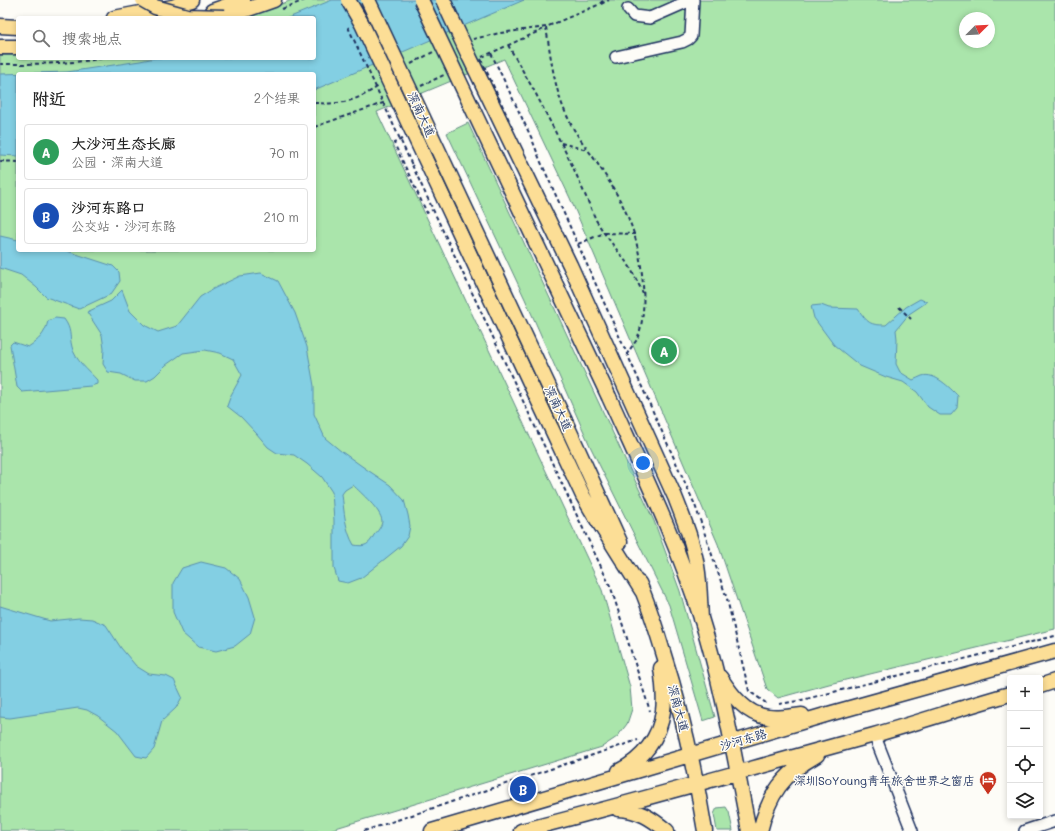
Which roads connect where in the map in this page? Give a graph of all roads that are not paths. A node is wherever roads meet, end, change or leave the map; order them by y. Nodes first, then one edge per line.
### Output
1 (144, 0) edge
2 (192, 0) edge
3 (243, 0) edge
4 (274, 0) edge
5 (348, 0) edge
6 (368, 0) edge
7 (421, 0) edge
8 (443, 0) edge
9 (692, 0) edge
10 (628, 9) dead end
11 (125, 16) edge
12 (187, 16) edge
13 (198, 16) edge
14 (225, 16) edge
15 (0, 26) edge
16 (16, 27) edge
17 (0, 47) edge
18 (16, 47) edge
19 (616, 57) dead end
20 (642, 591) junction
21 (701, 619) junction
22 (657, 632) junction
23 (1055, 652) edge
24 (715, 669) junction
25 (1055, 681) edge
26 (1043, 685) edge
27 (1007, 695) edge
28 (832, 713) junction
29 (874, 734) junction
30 (732, 742) junction
31 (835, 745) junction
32 (691, 754) junction
33 (738, 773) junction
34 (595, 783) junction
35 (697, 784) junction
36 (610, 808) junction
37 (1055, 821) edge
38 (432, 831) edge
39 (520, 831) edge
40 (667, 831) edge
41 (705, 831) edge
42 (749, 831) edge
43 (760, 831) edge
44 (912, 831) edge
45 (1025, 831) edge

1 - 12 main road, bridge
2 - 11 main road
3 - 13 main road
4 - 14 main road
5 - 20 main road, bridge
6 - 20 main road, 深南大道, bridge
7 - 21 main road, bridge
8 - 21 main road, bridge
9 - 10 street
9 - 19 street
15 - 16 main road
17 - 18 main road
20 - 22 main road, 深南大道
21 - 24 main road
22 - 32 main road, 深南大道
22 - 34 main road
23 - 28 main road, 沙河东路
24 - 28 main road
24 - 30 main road
25 - 26 main road
27 - 29 main road
28 - 30 main road, 沙河东路
29 - 31 main road
29 - 44 street
30 - 32 main road, 沙河东路
30 - 33 main road
31 - 33 main road
31 - 43 main road
32 - 34 main road, 沙河东路
32 - 35 main road, 深南大道
33 - 35 main road
33 - 42 main road
34 - 38 main road, 沙河东路
35 - 36 main road
35 - 41 main road, 深南大道
36 - 39 main road
36 - 40 main road
37 - 45 street

